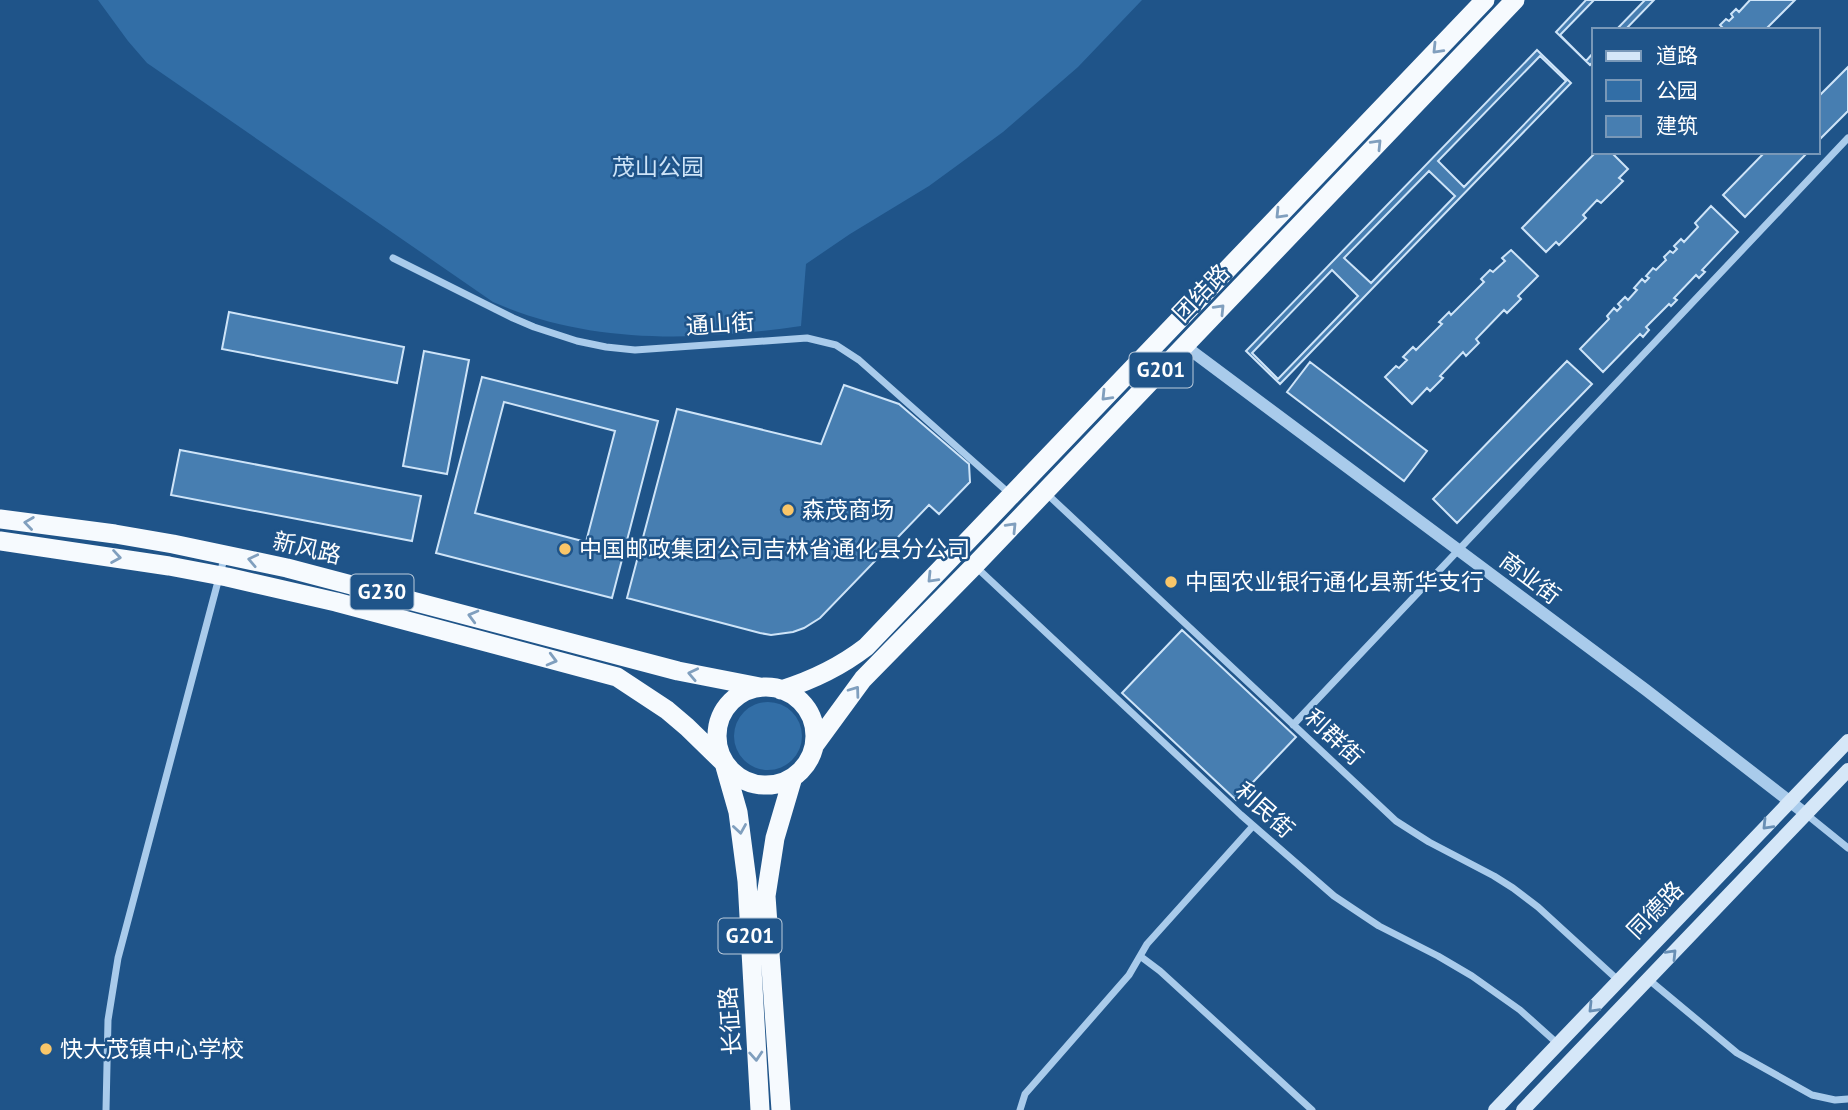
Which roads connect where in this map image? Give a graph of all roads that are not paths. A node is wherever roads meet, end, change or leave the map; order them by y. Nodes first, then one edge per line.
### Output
1 (1485, 0) edge
2 (1515, 0) edge
3 (1848, 138) edge
4 (393, 258) dead end
5 (1185, 346) junction
6 (1045, 492) junction
7 (1012, 495) junction
8 (0, 519) edge
9 (0, 541) edge
10 (1459, 550) junction
11 (225, 555) junction
12 (974, 566) junction
13 (219, 576) junction
14 (760, 687) junction
15 (782, 690) junction
16 (1293, 725) junction
17 (1848, 741) edge
18 (814, 746) junction
19 (724, 763) junction
20 (1848, 770) edge
21 (793, 777) junction
22 (1790, 801) junction
23 (1806, 814) junction
24 (1253, 826) junction
25 (1848, 848) edge
26 (1140, 956) junction
27 (1648, 979) junction
28 (1619, 981) junction
29 (1558, 1044) junction
30 (1848, 1099) edge
31 (106, 1110) edge
32 (760, 1110) edge
33 (780, 1110) edge
34 (1020, 1110) edge
35 (1312, 1110) edge
36 (1495, 1110) edge
37 (1523, 1110) edge

1 -> 7 highway, 团结路 / G201
5 -> 2 highway, 团结路 / G201
3 - 10 street
4 - 7 street, 通山街
5 - 6 highway, 团结路 / G201
5 - 10 street, 商业街
12 -> 6 highway, 团结路 / G201
6 - 16 street, 利群街
7 -> 15 highway, 团结路 / G201
11 -> 8 highway, 新风路 / G230
9 -> 13 highway, 新风路 / G230
10 - 16 street
10 - 22 street, 商业街
11 - 13 street
14 -> 11 highway, 新风路 / G230
18 -> 12 highway, 团结路 / G201
12 - 24 street, 利民街
13 -> 19 highway, 新风路 / G230
13 - 31 street
14 - 15 highway
14 - 19 highway
15 - 18 highway
16 - 28 street, 利群街
17 - 22 main road, 同德路
18 - 21 highway
19 - 21 highway
19 -> 32 highway, 长征路 / G201
20 - 23 main road, 同德路
21 - 33 highway, 长征路 / G201
22 - 23 street, 商业街
22 -> 28 main road, 同德路
23 - 25 street, 商业街
27 -> 23 main road, 同德路
24 - 26 street
24 - 29 street, 利民街
26 - 34 street
26 - 35 street
27 - 30 street
27 - 37 main road, 同德路
28 -> 29 main road, 同德路
29 - 36 main road, 同德路

